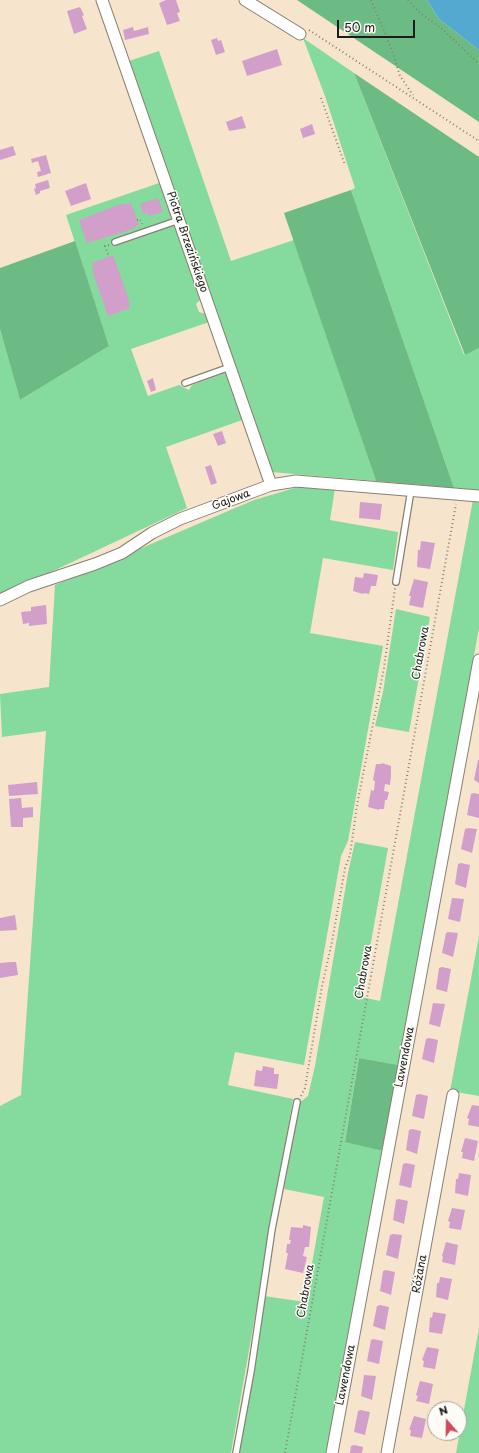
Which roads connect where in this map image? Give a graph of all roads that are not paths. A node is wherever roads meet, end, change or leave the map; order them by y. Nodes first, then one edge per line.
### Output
1 (102, 0) edge
2 (245, 0) edge
3 (303, 31) road end
4 (179, 220) junction
5 (115, 242) road end
6 (230, 367) junction
7 (185, 383) dead end
8 (271, 485) junction
9 (411, 490) junction
10 (479, 496) edge
11 (396, 582) road end
12 (0, 600) edge
13 (479, 660) edge
14 (453, 1095) dead end
15 (297, 1102) road end
16 (236, 1453) edge
17 (332, 1453) edge
18 (387, 1453) edge

1 - 4 street, Piotra Brzezińskiego
2 - 3 street
4 - 5 lane
4 - 6 street, Piotra Brzezińskiego
6 - 7 lane
6 - 8 street, Piotra Brzezińskiego
8 - 9 street, Gajowa
8 - 12 street, Gajowa
9 - 10 street, Gajowa
9 - 11 lane
13 - 17 street, Lawendowa
14 - 18 street, Różana
15 - 16 lane

